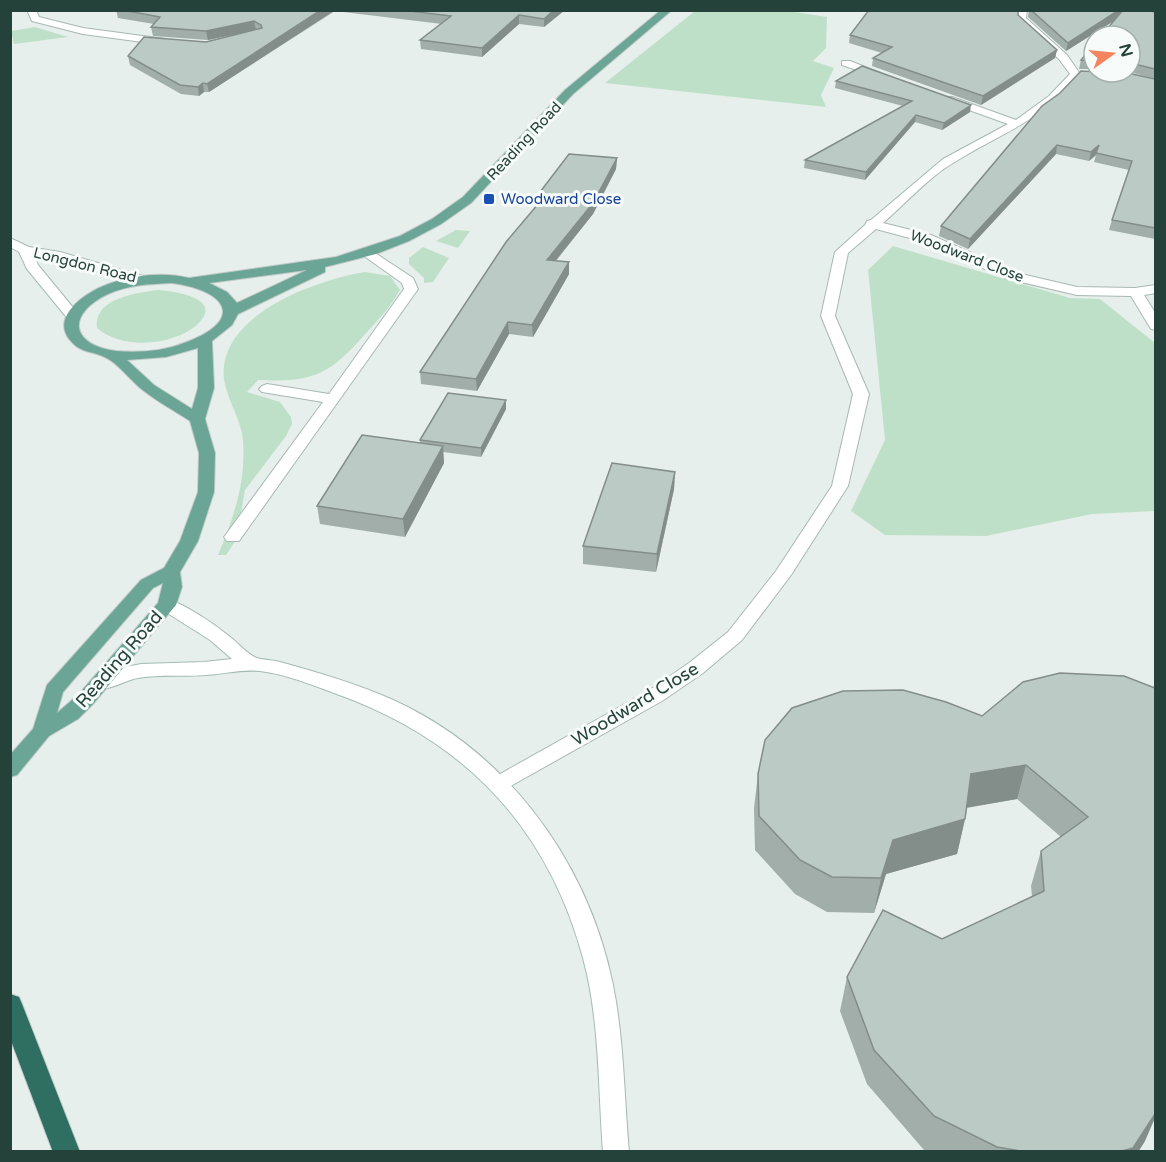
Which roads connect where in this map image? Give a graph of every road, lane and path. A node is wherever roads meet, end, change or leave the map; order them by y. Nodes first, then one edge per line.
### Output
1 (32, 10) edge
2 (668, 10) edge
3 (1022, 10) edge
4 (178, 43) edge
5 (846, 63) dead end
6 (889, 78) edge
7 (932, 93) edge
8 (1017, 124) junction
9 (871, 224) junction
10 (10, 242) edge
11 (25, 250) junction
12 (369, 253) junction
13 (332, 263) junction
14 (145, 281) junction
15 (193, 281) junction
16 (1155, 289) edge
17 (1135, 292) junction
18 (230, 312) junction
19 (73, 316) junction
20 (1155, 326) edge
21 (205, 339) junction
22 (112, 354) junction
23 (267, 389) dead end
24 (332, 399) junction
25 (197, 419) junction
26 (233, 537) dead end
27 (171, 572) junction
28 (167, 604) junction
29 (251, 664) junction
30 (102, 683) junction
31 (42, 731) junction
32 (10, 770) edge
33 (500, 783) junction
34 (10, 1004) edge
35 (68, 1152) edge
36 (616, 1152) edge

1 - 4 street
2 - 12 main road, Reading Road
3 - 8 street, Woodward Close
5 - 6 street
7 - 8 street
8 - 9 street, Woodward Close
9 - 17 street, Woodward Close
9 - 33 street, Woodward Close
10 - 11 street, Longdon Road
11 - 14 street, Longdon Road
11 - 19 street, Longdon Road
12 - 13 main road, Reading Road
12 - 24 street
13 - 15 main road, Reading Road
13 - 18 main road, Reading Road
14 - 15 main road
14 - 19 main road
15 - 18 main road
16 - 17 street, Woodward Close
17 - 20 street
18 - 21 main road
19 - 22 main road
21 - 22 main road
21 - 25 main road
22 - 25 main road
23 - 24 street
24 - 26 street
25 - 27 main road, Reading Road
27 - 28 main road, Reading Road
27 - 31 main road, Reading Road
28 - 29 street
28 - 30 main road, Reading Road
29 - 30 street
29 - 33 street
30 - 31 main road, Reading Road
31 - 32 main road, Reading Road
33 - 36 street
34 - 35 highway

